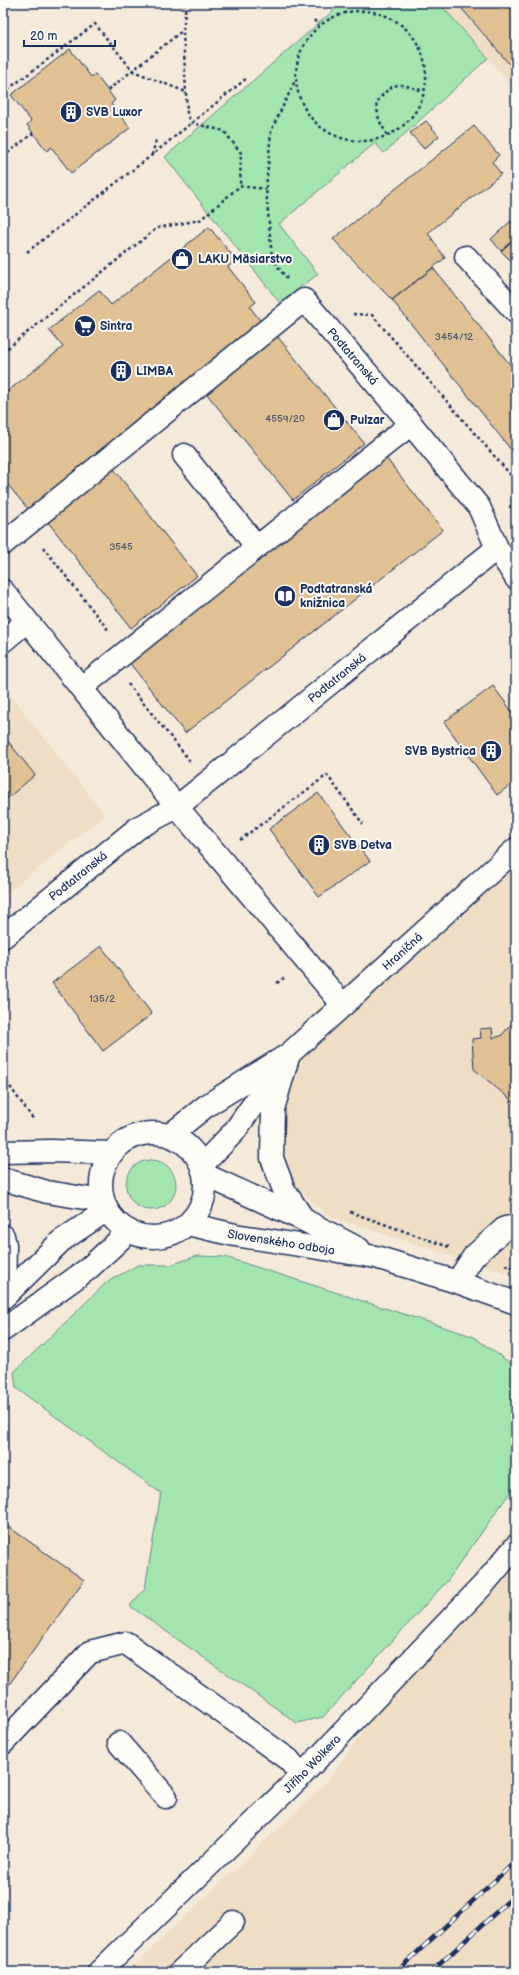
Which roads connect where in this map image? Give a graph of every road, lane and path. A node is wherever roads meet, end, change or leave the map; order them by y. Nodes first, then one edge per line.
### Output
1 (186, 3) edge
2 (314, 20) dead end
3 (319, 26) junction
4 (183, 31) junction
5 (133, 71) junction
6 (247, 78) dead end
7 (296, 81) junction
8 (108, 90) dead end
9 (423, 91) junction
10 (186, 92) junction
11 (3, 93) edge
12 (192, 123) junction
13 (33, 133) dead end
14 (387, 135) junction
15 (156, 140) dead end
16 (152, 155) junction
17 (3, 157) edge
18 (240, 186) junction
19 (266, 188) junction
20 (27, 252) dead end
21 (466, 258) dead end
22 (304, 300) junction
23 (516, 312) edge
24 (351, 314) dead end
25 (3, 352) edge
26 (411, 424) junction
27 (184, 455) dead end
28 (516, 481) edge
29 (3, 544) edge
30 (257, 547) junction
31 (497, 548) junction
32 (516, 578) edge
33 (3, 592) edge
34 (27, 621) junction
35 (3, 641) edge
36 (81, 688) junction
37 (177, 807) junction
38 (363, 824) dead end
39 (234, 844) dead end
40 (516, 849) edge
41 (3, 937) edge
42 (343, 1005) junction
43 (289, 1054) junction
44 (3, 1077) edge
45 (34, 1120) dead end
46 (170, 1135) junction
47 (3, 1152) edge
48 (111, 1154) junction
49 (203, 1170) junction
50 (3, 1179) edge
51 (105, 1205) junction
52 (346, 1210) dead end
53 (304, 1220) junction
54 (188, 1224) junction
55 (516, 1226) edge
56 (128, 1232) junction
57 (3, 1236) edge
58 (474, 1256) junction
59 (376, 1257) junction
60 (516, 1269) edge
61 (457, 1282) junction
62 (4, 1297) edge
63 (516, 1303) edge
64 (3, 1330) edge
65 (516, 1546) edge
66 (3, 1743) edge
67 (119, 1743) dead end
68 (301, 1776) junction
69 (166, 1797) dead end
70 (233, 1922) dead end
71 (99, 1972) edge
72 (180, 1972) edge

1 - 4 path
2 - 3 path
3 - 7 path
3 - 9 path
4 - 5 path
4 - 10 path
5 - 8 path
5 - 10 path
5 - 11 path
6 - 12 path
7 - 14 path
7 - 19 path
9 - 14 path
9 - 14 path
10 - 12 path
12 - 16 path
12 - 18 path
13 - 17 path
15 - 16 path
16 - 20 path
18 - 19 path
18 - 25 path
19 - 22 path
21 - 23 street
22 - 26 street, Podtatranská
22 - 29 street
24 - 28 path
26 - 30 street
26 - 31 street, Podtatranská
27 - 30 street
30 - 36 street
31 - 32 street, Podtatranská
31 - 37 street, Podtatranská
33 - 34 street
34 - 35 street
34 - 36 street
36 - 37 street
37 - 41 street, Podtatranská
37 - 42 street
38 - 39 path
40 - 42 street, Hraničná
42 - 43 street, Hraničná
43 - 46 street, Hraničná
43 - 49 street, Hraničná
43 - 53 street
44 - 45 path
46 - 48 street
46 - 49 street
47 - 48 street
48 - 51 street
49 - 53 street, Slovenského odboja
49 - 54 street
50 - 51 street
51 - 56 street
51 - 62 street
52 - 58 path
53 - 59 street, Slovenského odboja
54 - 56 street
54 - 59 street, Slovenského odboja
55 - 58 street
56 - 64 street
57 - 62 street
58 - 60 path
58 - 61 street
59 - 61 street, Slovenského odboja
61 - 63 street, Slovenského odboja
65 - 68 street, Jiřího Wolkera
66 - 68 street
67 - 69 street
68 - 71 street, Jiřího Wolkera
70 - 72 street

